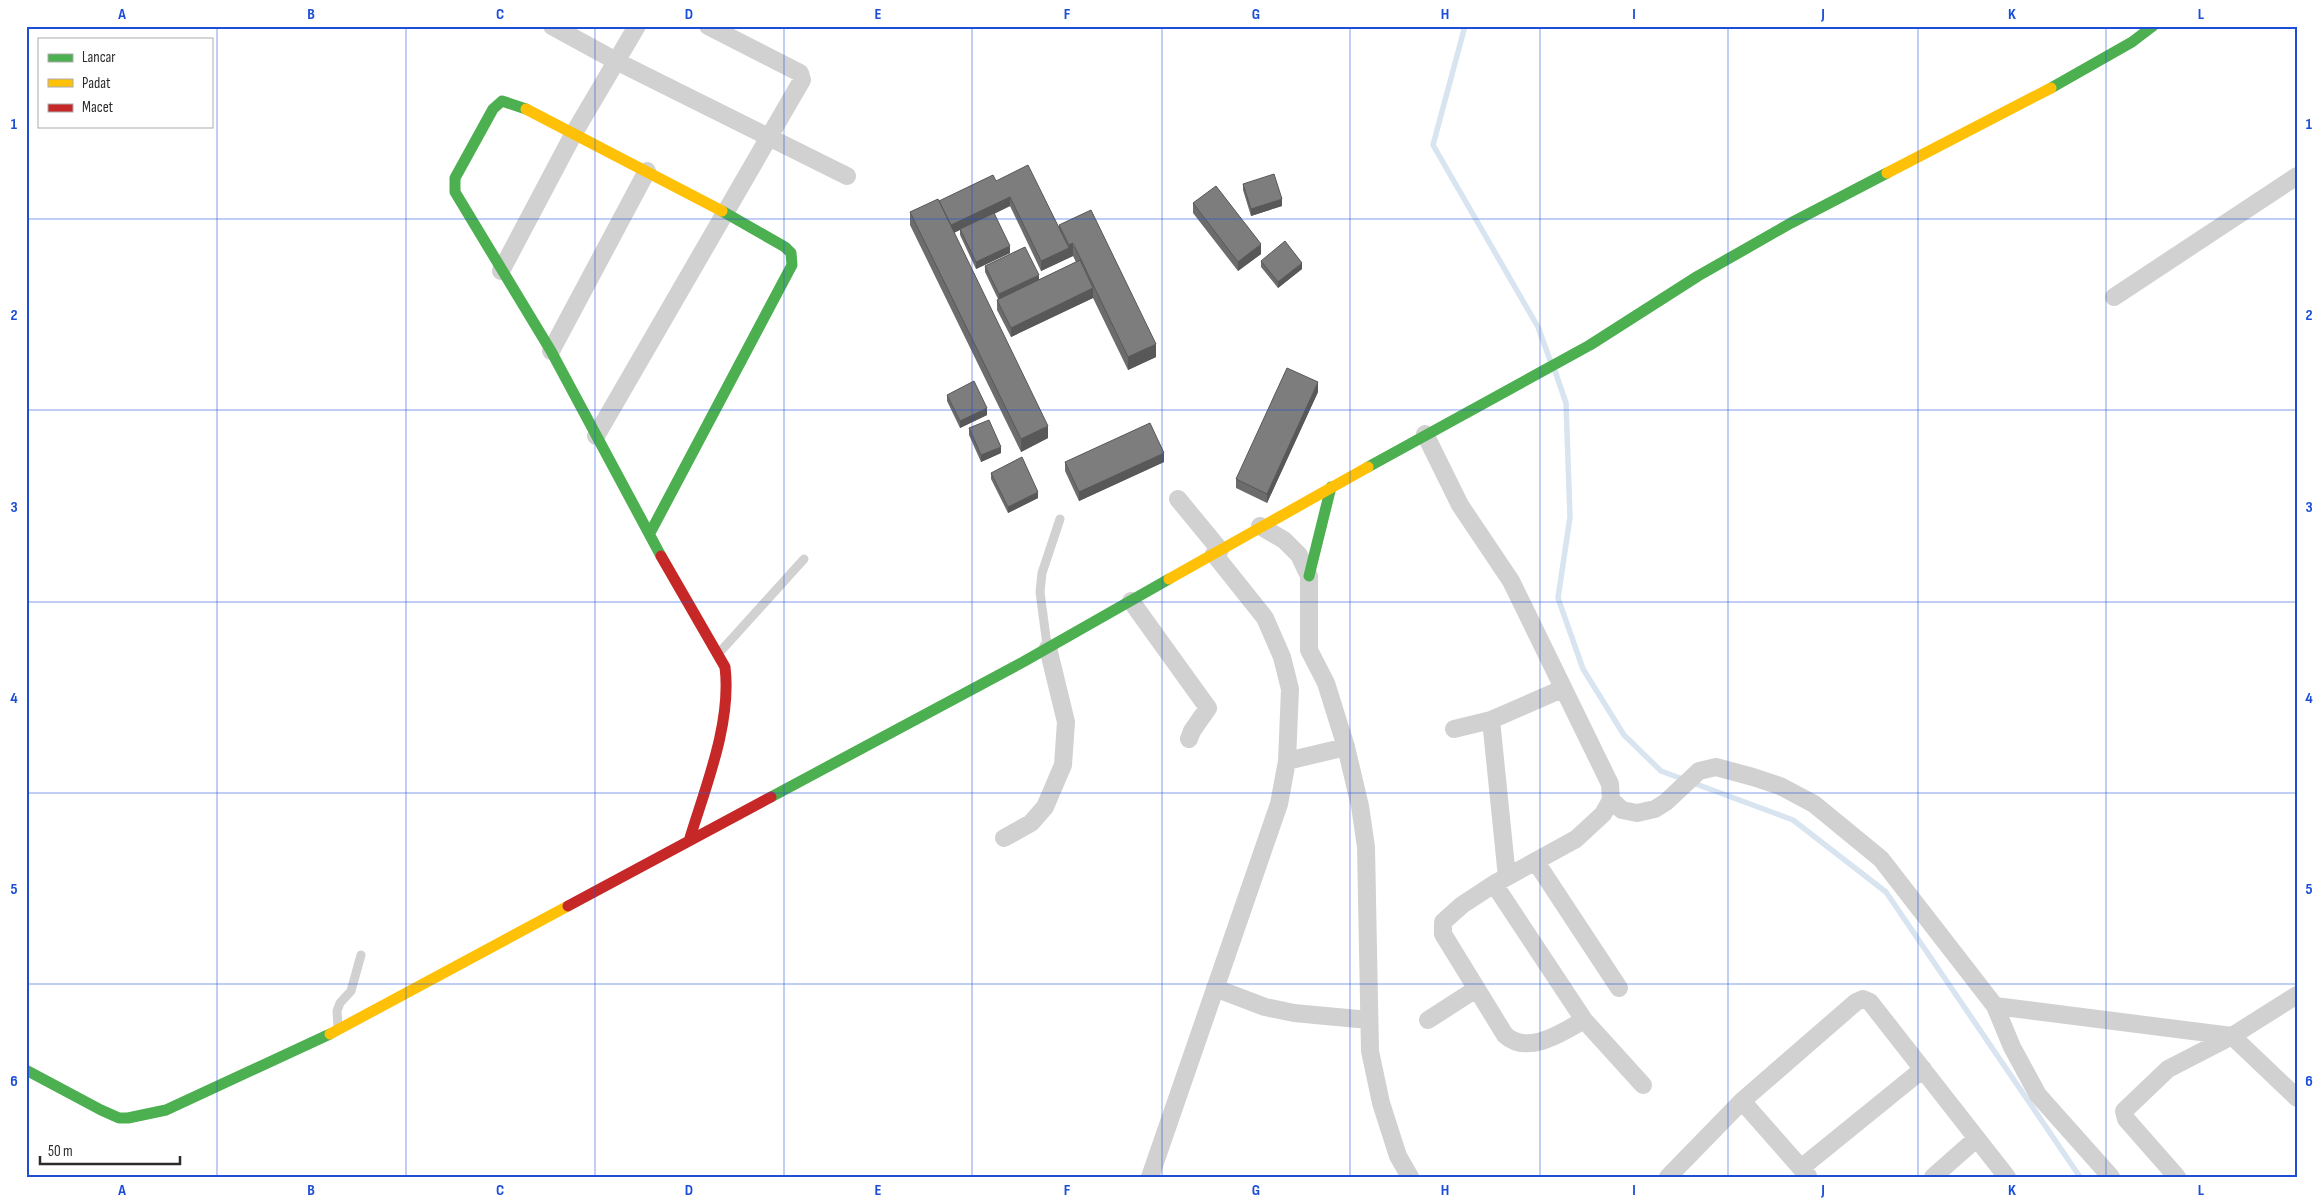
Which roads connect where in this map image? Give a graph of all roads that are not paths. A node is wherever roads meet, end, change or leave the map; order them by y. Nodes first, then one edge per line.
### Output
1 (552, 26) edge
2 (637, 26) edge
3 (708, 26) edge
4 (2153, 26) edge
5 (616, 61) junction
6 (574, 133) junction
7 (768, 138) junction
8 (647, 171) junction
9 (848, 176) dead end
10 (2296, 178) edge
11 (725, 212) junction
12 (501, 271) junction
13 (2114, 297) dead end
14 (550, 351) junction
15 (1425, 434) junction
16 (596, 436) junction
17 (1331, 487) junction
18 (1178, 499) dead end
19 (1060, 519) dead end
20 (1260, 526) junction
21 (650, 533) junction
22 (1217, 552) junction
23 (804, 559) dead end
24 (1309, 576) junction
25 (1131, 601) junction
26 (1048, 648) junction
27 (1309, 650) junction
28 (719, 653) junction
29 (1282, 657) junction
30 (1562, 689) junction
31 (1491, 720) junction
32 (1454, 729) dead end
33 (1189, 738) dead end
34 (1346, 747) junction
35 (1287, 761) junction
36 (1611, 800) junction
37 (1004, 838) dead end
38 (689, 841) junction
39 (1536, 862) junction
40 (1500, 881) junction
41 (361, 955) dead end
42 (1215, 988) junction
43 (1619, 988) dead end
44 (1476, 989) junction
45 (2297, 995) edge
46 (1995, 1006) junction
47 (1369, 1020) junction
48 (1428, 1020) dead end
49 (1584, 1020) junction
50 (338, 1030) junction
51 (2232, 1036) junction
52 (1923, 1069) junction
53 (26, 1070) edge
54 (1643, 1086) dead end
55 (2297, 1098) edge
56 (1742, 1101) junction
57 (1976, 1139) junction
58 (1805, 1172) edge
59 (1150, 1177) edge
60 (1410, 1177) edge
61 (1668, 1177) edge
62 (1933, 1177) edge
63 (2007, 1177) edge
64 (2111, 1177) edge
65 (2177, 1177) edge

1 - 5 street
2 - 5 street
3 - 7 street
4 - 15 street
5 - 6 street
5 - 7 street
6 - 8 street
6 - 12 street
6 - 12 street
7 - 9 street
7 - 11 street
8 - 11 street
8 - 14 street
10 - 13 street
11 - 16 street
11 - 21 street
12 - 14 street
14 - 16 street
15 - 17 street
15 - 30 street
16 - 21 street
17 - 20 street
17 - 24 street
18 - 22 street
19 - 26 lane
20 - 22 street
20 - 24 street
21 - 28 street
22 - 25 street
22 - 29 street
23 - 28 lane
24 - 27 street
25 - 26 street
25 - 33 street
26 - 37 street
26 - 38 street
27 - 29 street
27 - 34 street
28 - 38 street
29 - 35 street
30 - 31 street
30 - 36 street
31 - 32 street
31 - 40 street
34 - 35 street
34 - 47 street
35 - 42 street
36 - 39 street
36 - 46 street
38 - 50 street
39 - 40 street
39 - 43 street
40 - 44 street
40 - 49 street
41 - 50 lane
42 - 47 street
42 - 59 street
44 - 48 street
44 - 49 street
45 - 51 street
46 - 51 street
46 - 64 street
47 - 60 street
49 - 54 street
50 - 53 street
51 - 55 street
51 - 65 street
52 - 56 street
52 - 57 street
52 - 58 street
56 - 58 street
56 - 61 street
57 - 62 street
57 - 63 street

